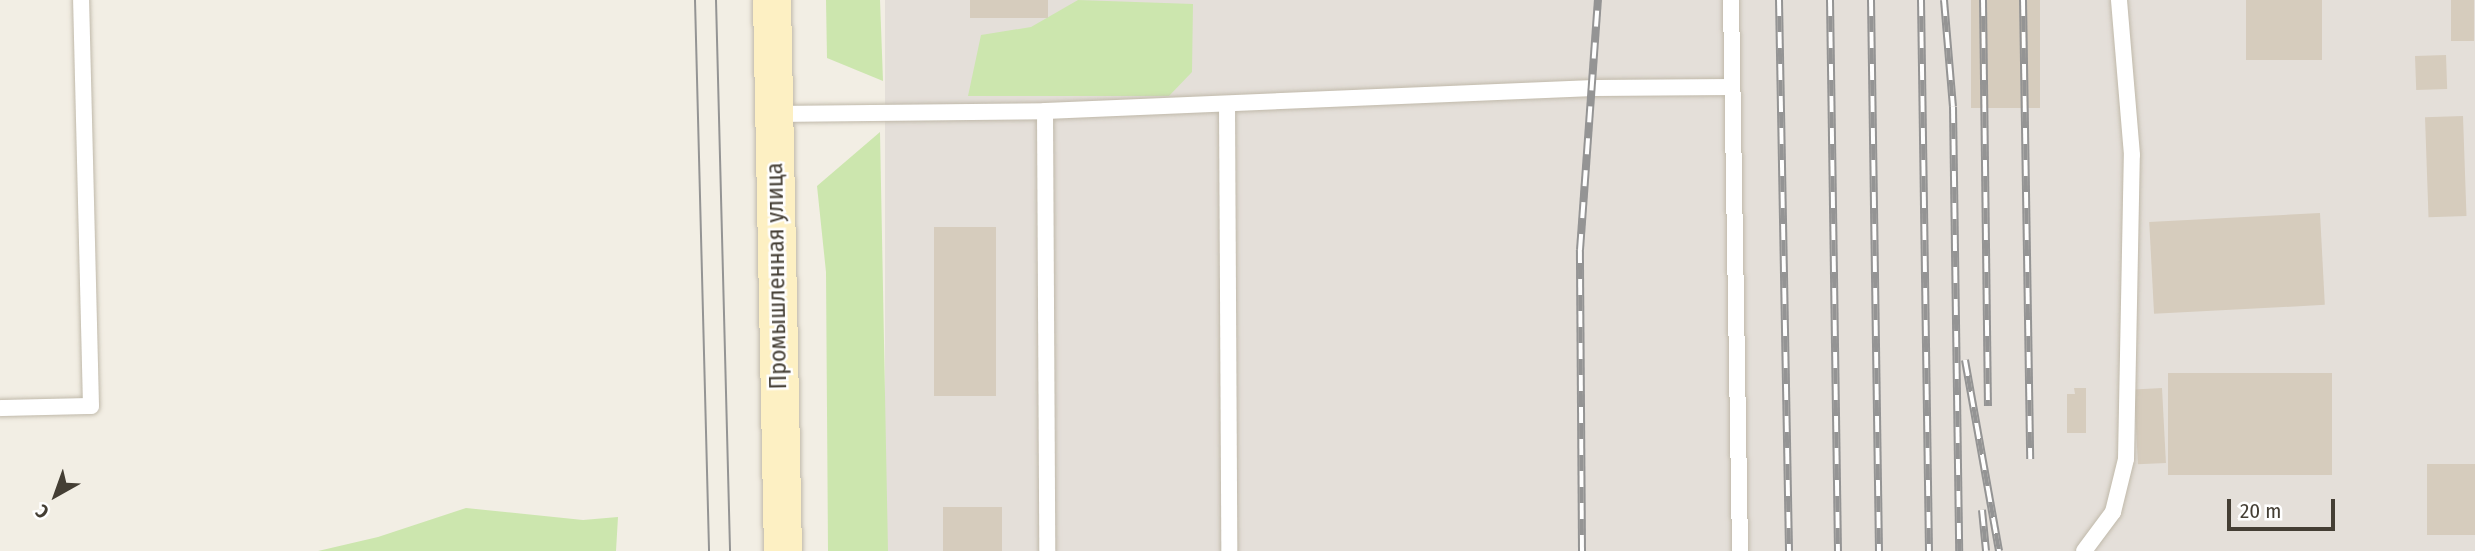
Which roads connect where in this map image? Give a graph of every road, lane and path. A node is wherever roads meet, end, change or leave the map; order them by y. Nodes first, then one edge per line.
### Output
1 (81, 0) edge
2 (772, 0) edge
3 (1731, 0) edge
4 (2119, 0) edge
5 (1732, 87) junction
6 (1227, 104) junction
7 (1045, 111) junction
8 (774, 114) junction
9 (0, 408) edge
10 (783, 551) edge
11 (1047, 551) edge
12 (1229, 551) edge
13 (1740, 551) edge
14 (2084, 551) edge

1 - 9 lane
2 - 8 street, Промышленная улица
3 - 5 lane
4 - 14 lane
5 - 6 lane
5 - 13 lane
6 - 7 lane
6 - 12 lane
7 - 8 lane
7 - 11 lane
8 - 10 street, Промышленная улица

